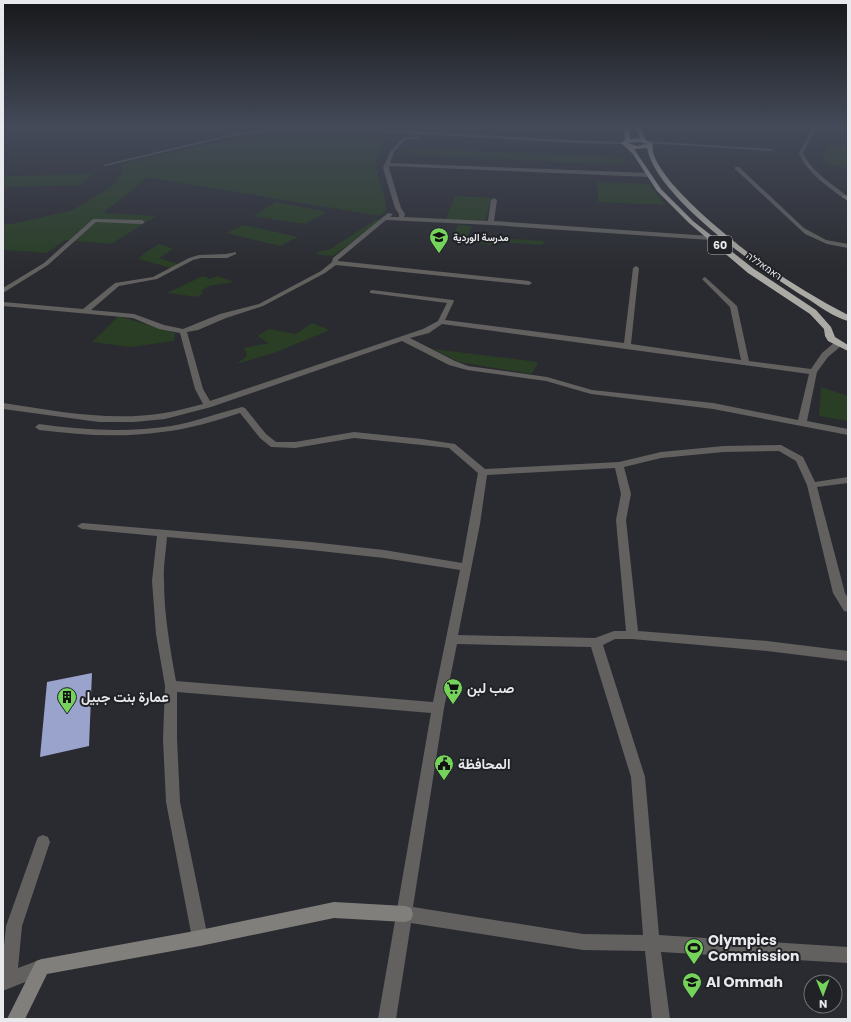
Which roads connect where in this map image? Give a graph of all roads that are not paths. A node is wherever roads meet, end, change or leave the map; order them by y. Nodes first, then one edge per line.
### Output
1 (388, 175) edge
2 (642, 175) edge
3 (649, 175) joint
4 (661, 175) edge
5 (744, 175) edge
6 (818, 175) edge
7 (847, 197) edge
8 (494, 200) dead end
9 (398, 208) junction
10 (385, 218) junction
11 (401, 219) junction
12 (142, 222) dead end
13 (491, 223) junction
14 (710, 238) junction
15 (848, 246) edge
16 (234, 253) dead end
17 (335, 263) junction
18 (636, 268) dead end
19 (705, 279) dead end
20 (529, 283) dead end
21 (3, 291) edge
22 (372, 292) dead end
23 (3, 304) edge
24 (85, 310) junction
25 (848, 318) edge
26 (441, 322) junction
27 (837, 325) edge
28 (183, 331) junction
29 (403, 338) junction
30 (838, 344) junction
31 (627, 346) junction
32 (848, 348) edge
33 (746, 363) junction
34 (813, 372) junction
35 (208, 405) junction
36 (3, 406) edge
37 (802, 423) junction
38 (848, 426) edge
39 (39, 427) dead end
40 (848, 432) edge
41 (619, 465) junction
42 (483, 472) junction
43 (848, 480) edge
44 (812, 484) junction
45 (82, 526) dead end
46 (162, 534) junction
47 (466, 567) junction
48 (848, 608) edge
49 (632, 635) junction
50 (452, 639) junction
51 (596, 644) junction
52 (848, 656) edge
53 (171, 686) junction
54 (438, 708) junction
55 (43, 842) dead end
56 (405, 914) junction
57 (200, 938) junction
58 (652, 943) junction
59 (848, 955) edge
60 (42, 967) junction
61 (6, 982) edge
62 (16, 1019) edge
63 (387, 1019) edge
64 (661, 1019) edge

1 - 9 street
2 - 3 street
3 - 14 highway, ראמאללה / 60
4 - 25 highway, ראמאללה / 60
5 - 15 street
6 - 7 street
8 - 13 street
9 - 10 street
9 - 11 street
10 - 11 street
10 - 17 street
11 - 13 street
12 - 21 street
13 - 14 street
14 - 27 highway, ראמאללה / 60
16 - 24 street
17 - 20 street
17 - 28 street
18 - 31 street
19 - 33 street
22 - 26 street
23 - 24 street
24 - 28 street
26 - 29 street
26 - 31 street
27 - 30 highway, 60
28 - 35 street
29 - 35 street
29 - 37 street
30 - 32 highway
30 - 34 street
31 - 33 street
33 - 34 street
34 - 37 street
35 - 36 street
37 - 38 street
37 - 40 street
39 - 42 street
41 - 42 street
41 - 44 street
41 - 49 street
42 - 47 street
43 - 44 street
44 - 48 street
45 - 46 street
46 - 47 street
46 - 53 street
47 - 50 street
49 - 51 street
49 - 52 street
50 - 51 street
50 - 54 street
51 - 58 street
53 - 54 street
53 - 57 street
54 - 56 street
55 - 61 street
56 - 57 street
56 - 58 street
56 - 63 street
57 - 60 street
58 - 59 street
58 - 64 street
60 - 61 street
60 - 62 street

